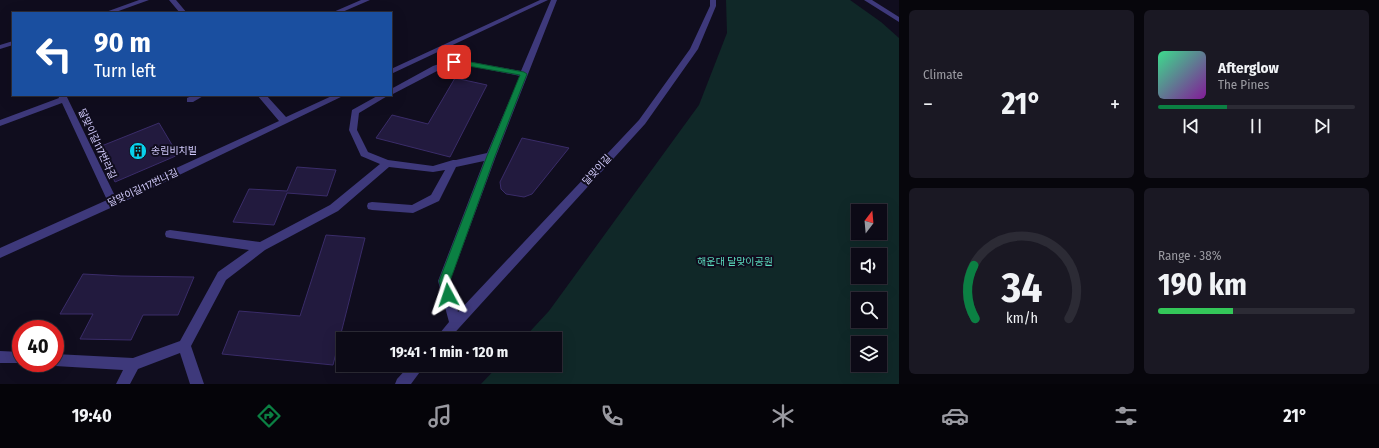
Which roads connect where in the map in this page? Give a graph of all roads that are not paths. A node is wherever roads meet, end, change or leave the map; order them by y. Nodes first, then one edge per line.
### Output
1 (146, 0) edge
2 (172, 0) edge
3 (367, 0) edge
4 (545, 0) edge
5 (554, 0) edge
6 (713, 0) edge
7 (868, 0) edge
8 (109, 12) edge
9 (183, 12) edge
10 (337, 12) edge
11 (899, 20) edge
12 (12, 43) edge
13 (0, 47) edge
14 (392, 72) edge
15 (524, 74) junction
16 (392, 91) edge
17 (199, 96) edge
18 (262, 96) edge
19 (339, 96) edge
20 (383, 96) edge
21 (63, 97) edge
22 (190, 100) dead end
23 (284, 122) junction
24 (0, 123) edge
25 (491, 156) junction
26 (387, 163) junction
27 (453, 164) junction
28 (113, 202) junction
29 (372, 206) dead end
30 (170, 234) dead end
31 (261, 248) junction
32 (0, 253) edge
33 (455, 323) junction
34 (447, 332) edge
35 (184, 345) junction
36 (0, 357) edge
37 (12, 358) edge
38 (64, 360) edge
39 (132, 364) junction
40 (412, 372) edge
41 (123, 384) edge
42 (197, 384) edge
43 (402, 384) edge

1 - 8 street
2 - 9 street
3 - 10 street
4 - 14 street
5 - 15 street
6 - 33 street, 달맞이길
7 - 11 street
12 - 13 street
15 - 16 street
15 - 25 street
17 - 22 street
18 - 23 street
19 - 23 street, 달맞이길117번나길
20 - 26 street
21 - 24 street
21 - 28 street, 달맞이길117번라길
23 - 28 street, 달맞이길117번나길
25 - 27 street
25 - 33 street
26 - 27 street
26 - 31 street
27 - 29 street
28 - 32 street, 달맞이길117번나길
30 - 31 street
31 - 35 street
33 - 34 street, 달맞이길
35 - 39 street
35 - 42 street
36 - 37 street
38 - 39 street
39 - 41 street
40 - 43 street

